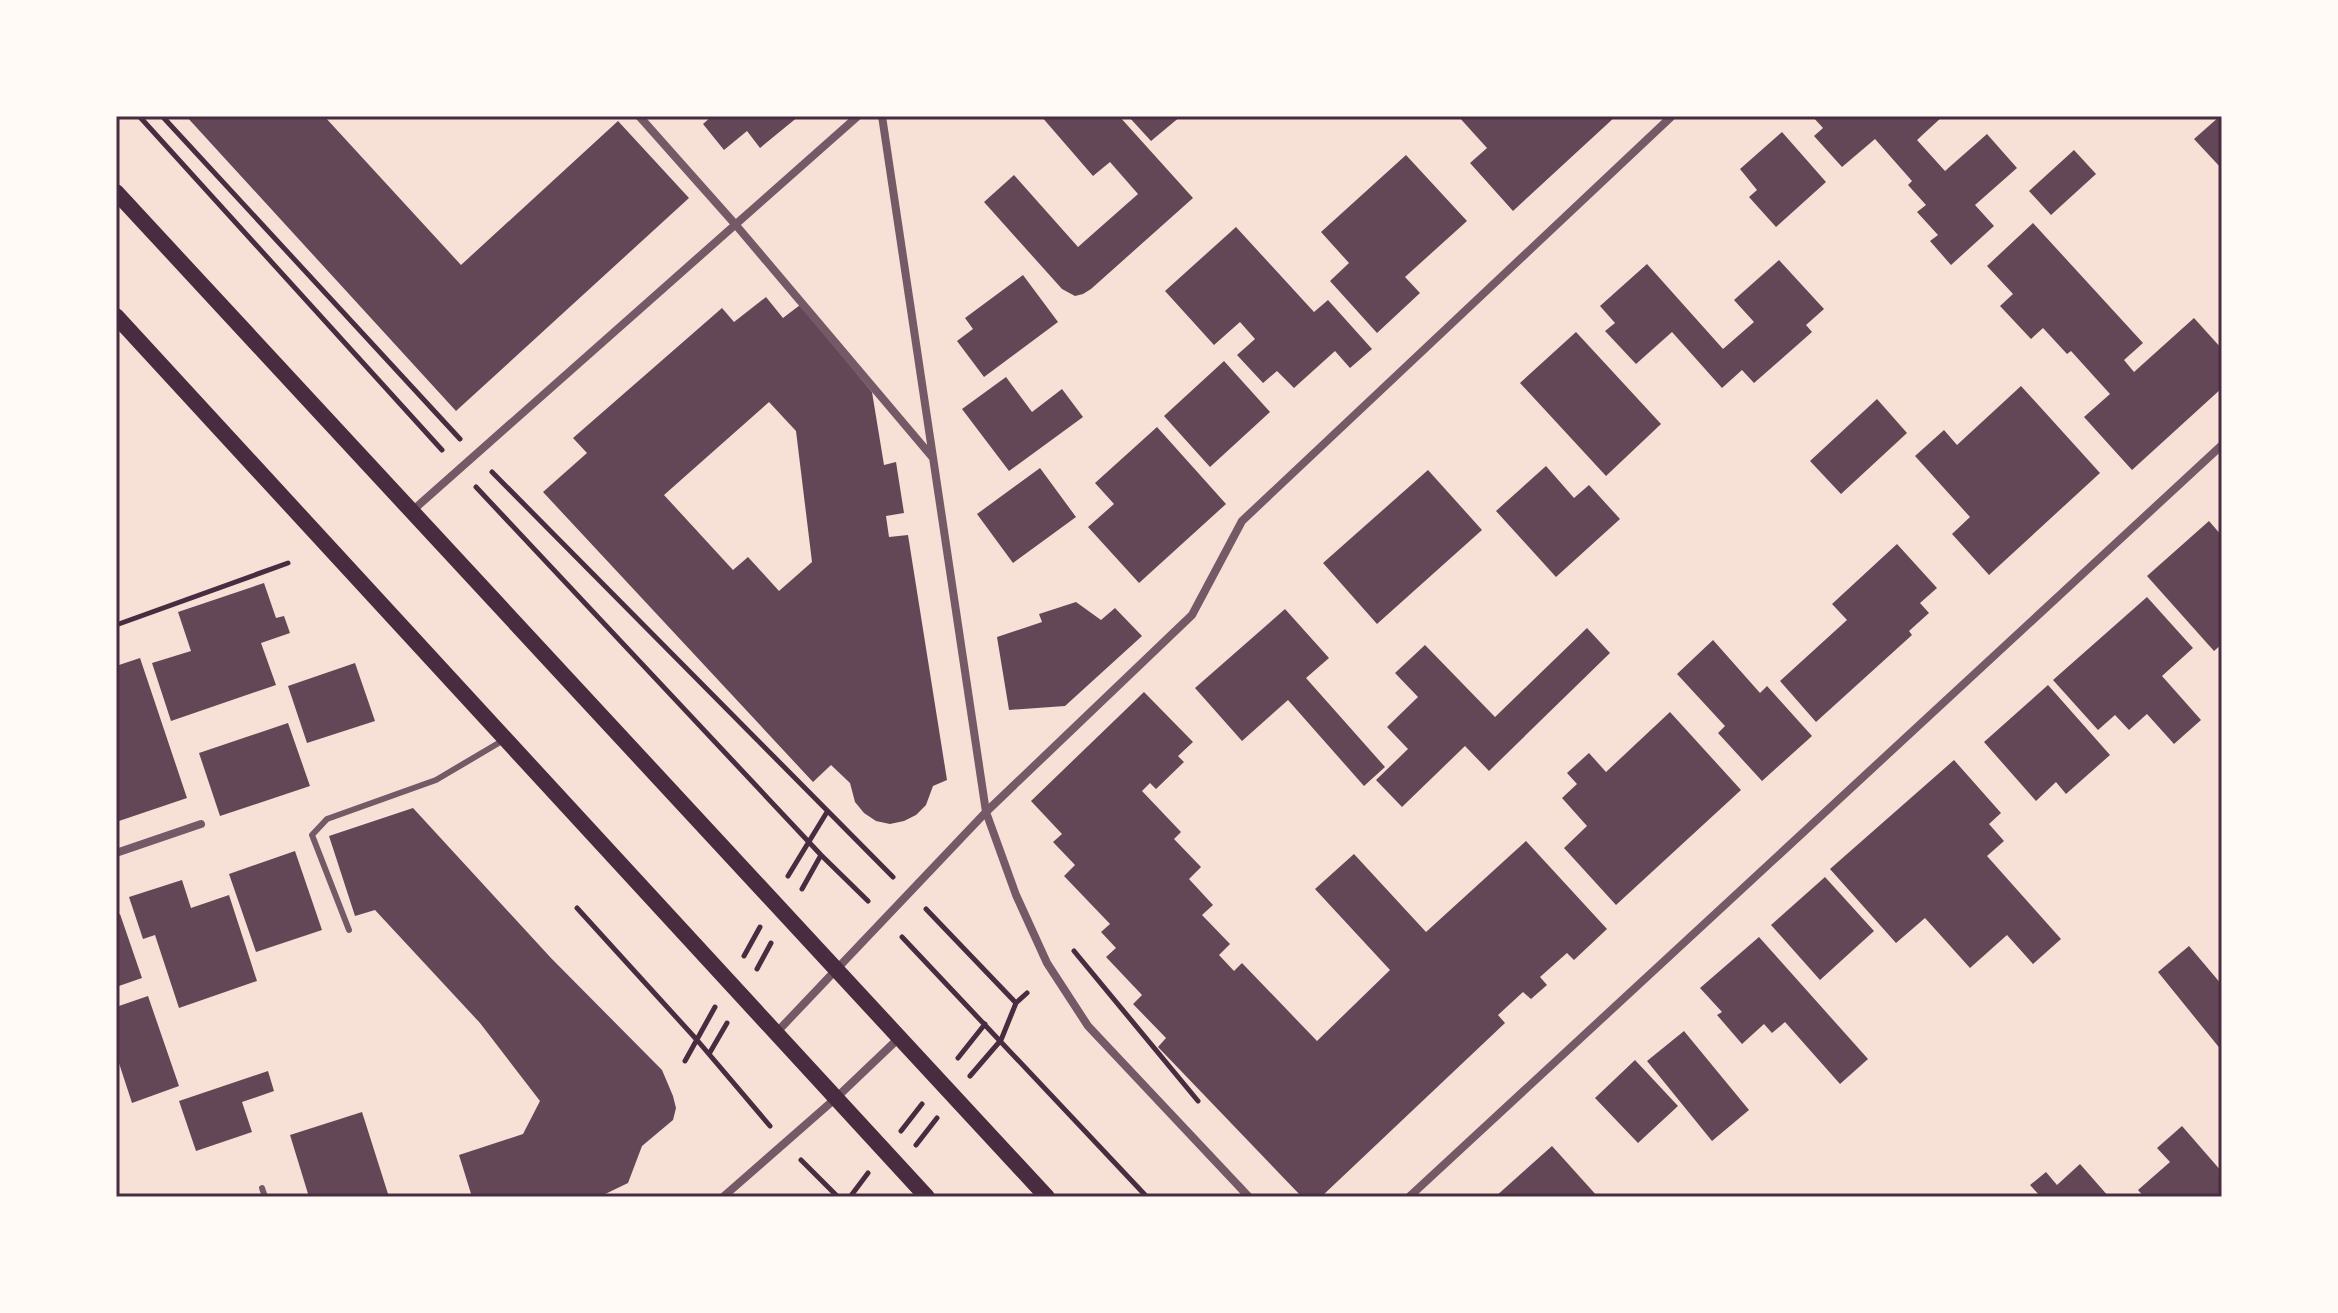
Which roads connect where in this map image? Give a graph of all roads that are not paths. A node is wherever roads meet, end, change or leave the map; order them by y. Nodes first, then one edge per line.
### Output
1 (639, 116) edge
2 (858, 116) edge
3 (882, 116) edge
4 (1672, 116) edge
5 (116, 192) edge
6 (735, 224) junction
7 (116, 316) edge
8 (2222, 445) edge
9 (934, 459) junction
10 (412, 511) junction
11 (505, 739) junction
12 (986, 812) junction
13 (201, 824) dead end
14 (116, 853) edge
15 (349, 930) dead end
16 (837, 970) junction
17 (776, 1033) junction
18 (900, 1037) junction
19 (836, 1098) junction
20 (262, 1188) dead end
21 (265, 1197) edge
22 (723, 1197) edge
23 (927, 1197) edge
24 (1047, 1197) edge
25 (1249, 1197) edge
26 (1409, 1197) edge

1 - 6 street
2 - 6 street
3 - 9 street
4 - 12 street
5 - 10 main road
6 - 9 street
6 - 10 street
7 - 11 main road
8 - 26 street
9 - 12 street
10 - 16 main road
11 - 15 lane
11 - 17 main road
12 - 16 street
12 - 25 street
13 - 14 street
16 - 17 street
16 - 18 main road
17 - 19 main road
18 - 19 street
18 - 24 main road
19 - 22 street
19 - 23 main road
20 - 21 lane

